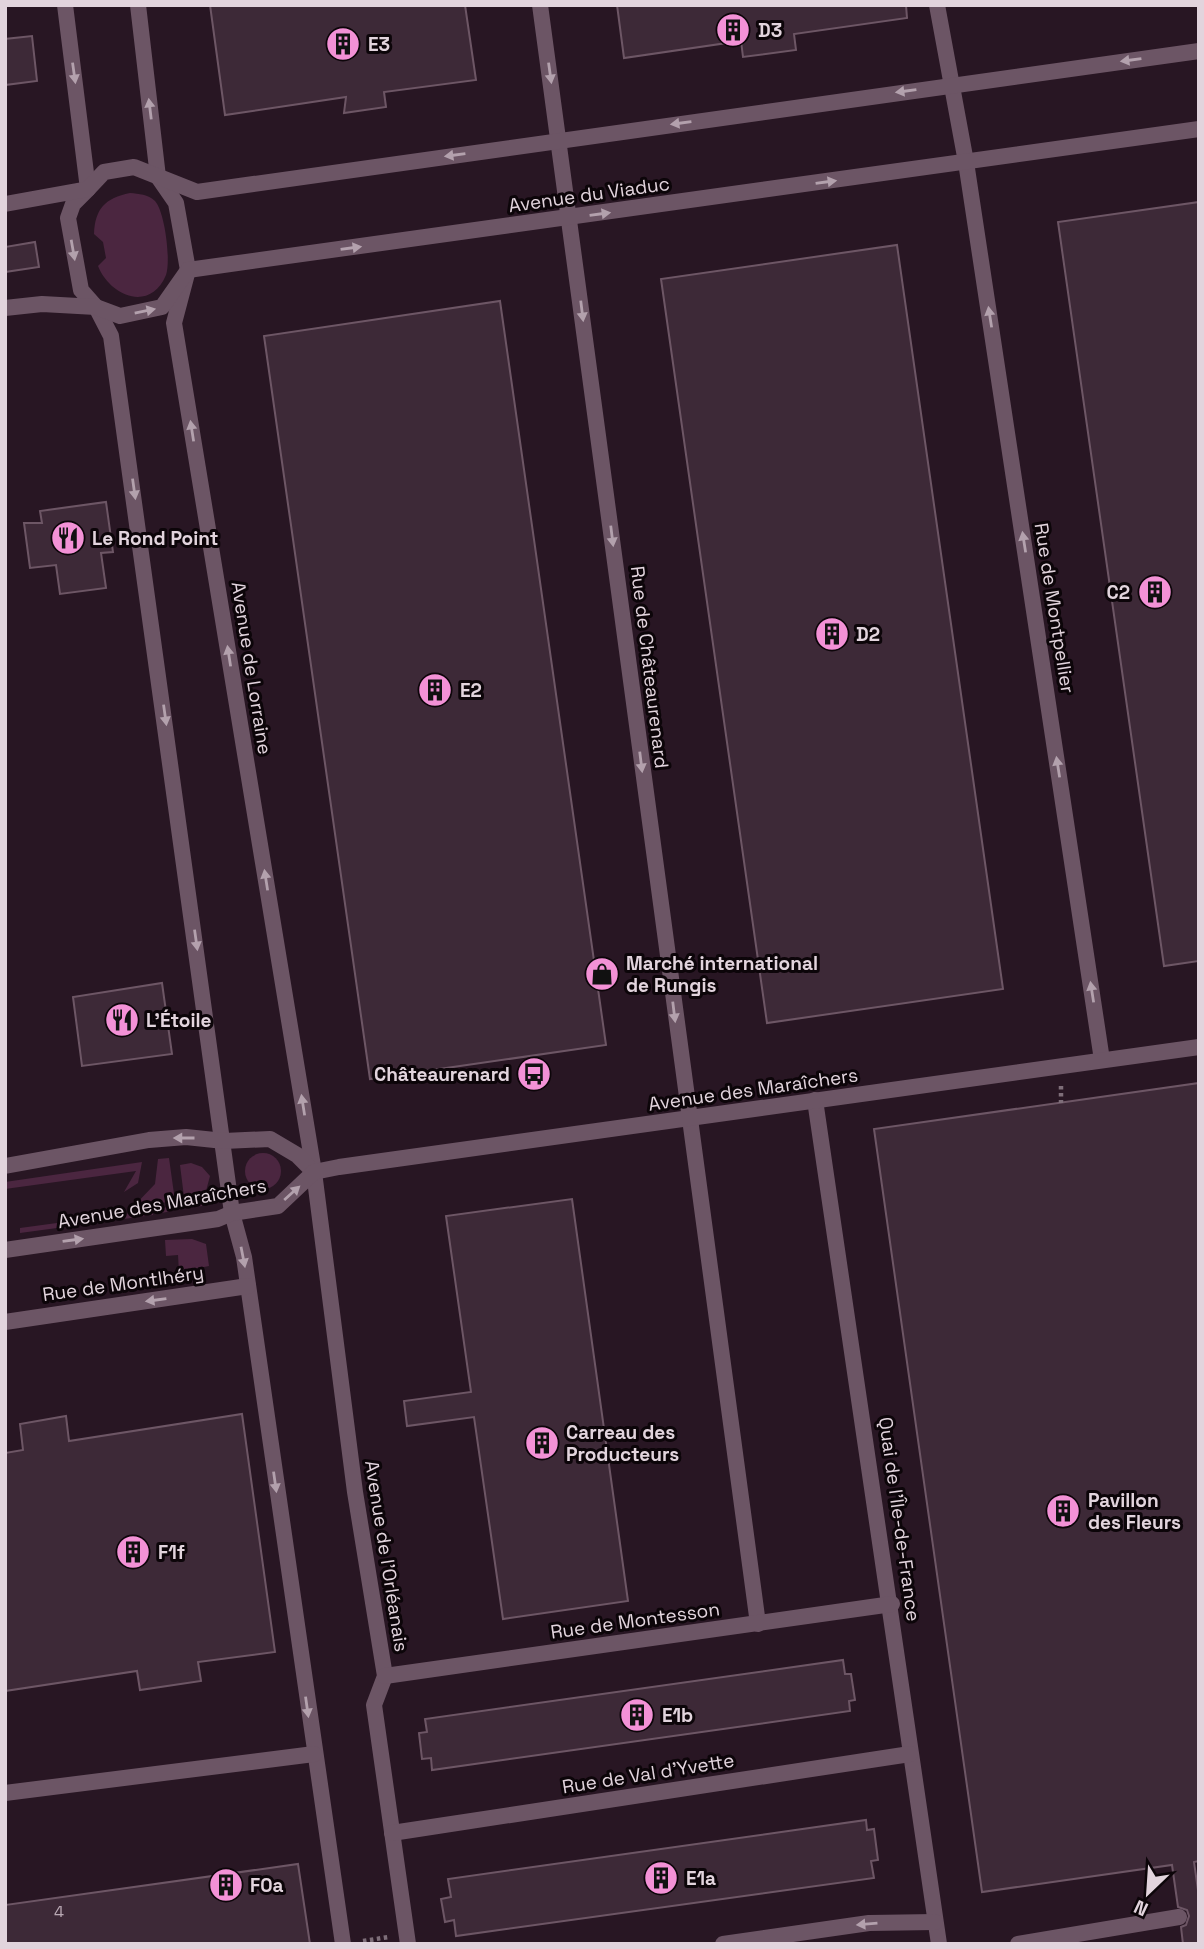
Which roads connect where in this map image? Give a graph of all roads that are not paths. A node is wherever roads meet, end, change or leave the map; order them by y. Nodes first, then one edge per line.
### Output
1 (65, 5) edge
2 (138, 5) edge
3 (540, 5) edge
4 (937, 5) edge
5 (1199, 51) edge
6 (950, 85) junction
7 (1199, 129) edge
8 (559, 140) junction
9 (966, 162) junction
10 (158, 177) junction
11 (88, 189) junction
12 (5, 204) edge
13 (569, 219) junction
14 (188, 270) junction
15 (96, 307) junction
16 (5, 308) edge
17 (1199, 1047) edge
18 (1102, 1060) junction
19 (816, 1100) junction
20 (688, 1121) junction
21 (224, 1141) junction
22 (5, 1166) edge
23 (314, 1172) junction
24 (232, 1213) junction
25 (5, 1250) edge
26 (248, 1286) junction
27 (5, 1322) edge
28 (891, 1604) junction
29 (758, 1624) junction
30 (385, 1676) junction
31 (314, 1754) junction
32 (910, 1754) junction
33 (5, 1793) edge
34 (392, 1833) junction
35 (1179, 1917) dead end
36 (935, 1922) junction
37 (408, 1939) edge
38 (343, 1943) edge
39 (723, 1944) edge
40 (939, 1944) edge
41 (1018, 1944) edge

1 -> 11 lane
10 -> 2 lane
3 -> 8 lane, Rue de Châteaurenard
4 - 6 lane, Rue de Montpellier
5 -> 6 lane
6 -> 8 lane
6 - 9 lane, Rue de Montpellier
7 - 9 lane, Avenue du Viaduc
8 -> 10 lane
8 - 13 lane, Rue de Châteaurenard
13 -> 9 lane, Avenue du Viaduc
18 -> 9 lane, Rue de Montpellier
10 - 11 lane
10 - 14 lane, Avenue de Lorraine
11 - 12 lane
11 -> 15 lane
14 -> 13 lane, Avenue du Viaduc
13 -> 20 lane, Rue de Châteaurenard
15 -> 14 lane
23 -> 14 lane, Avenue de Lorraine
15 - 16 lane
15 -> 21 lane
17 - 18 lane, Avenue des Maraîchers
18 - 19 lane, Avenue des Maraîchers
19 - 20 lane, Avenue des Maraîchers
19 - 28 lane, Quai de l'Île-de-France
20 - 23 lane, Avenue des Maraîchers
20 - 29 lane, Rue de Châteaurenard
21 -> 22 lane
21 - 23 lane
21 - 24 lane
24 -> 23 lane, Avenue des Maraîchers
23 - 30 lane, Avenue de l'Orléanais
25 -> 24 lane, Avenue des Maraîchers
24 -> 26 lane
26 -> 27 lane, Rue de Montlhéry
26 -> 31 lane
28 - 29 lane, Rue de Montesson
28 - 32 lane, Quai de l'Île-de-France
29 - 30 lane, Rue de Montesson
30 - 34 lane, Avenue de l'Orléanais
31 - 33 lane
31 - 38 lane
32 - 34 lane, Rue de Val d'Yvette
32 - 36 lane, Quai de l'Île-de-France
34 - 37 lane, Avenue de l'Orléanais
35 - 41 lane
36 -> 39 lane
36 - 40 lane, Quai de l'Île-de-France

